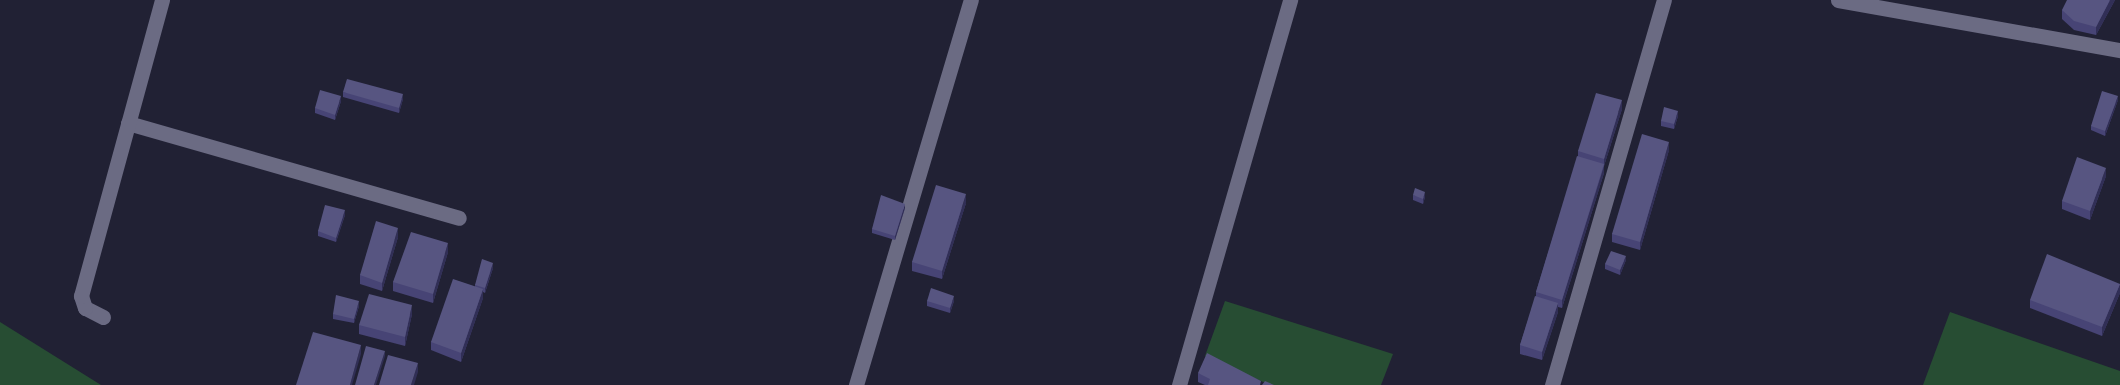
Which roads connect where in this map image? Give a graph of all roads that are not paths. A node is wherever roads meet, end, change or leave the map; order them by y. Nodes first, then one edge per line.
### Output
1 (162, 0) edge
2 (971, 0) edge
3 (1290, 0) edge
4 (1664, 0) edge
5 (1838, 0) edge
6 (2120, 50) edge
7 (128, 124) junction
8 (459, 218) dead end
9 (103, 316) dead end
10 (856, 385) edge
11 (1178, 385) edge
12 (1552, 385) edge

1 - 7 street
2 - 10 street
3 - 11 street
4 - 12 street
5 - 6 street
7 - 8 street
7 - 9 street

